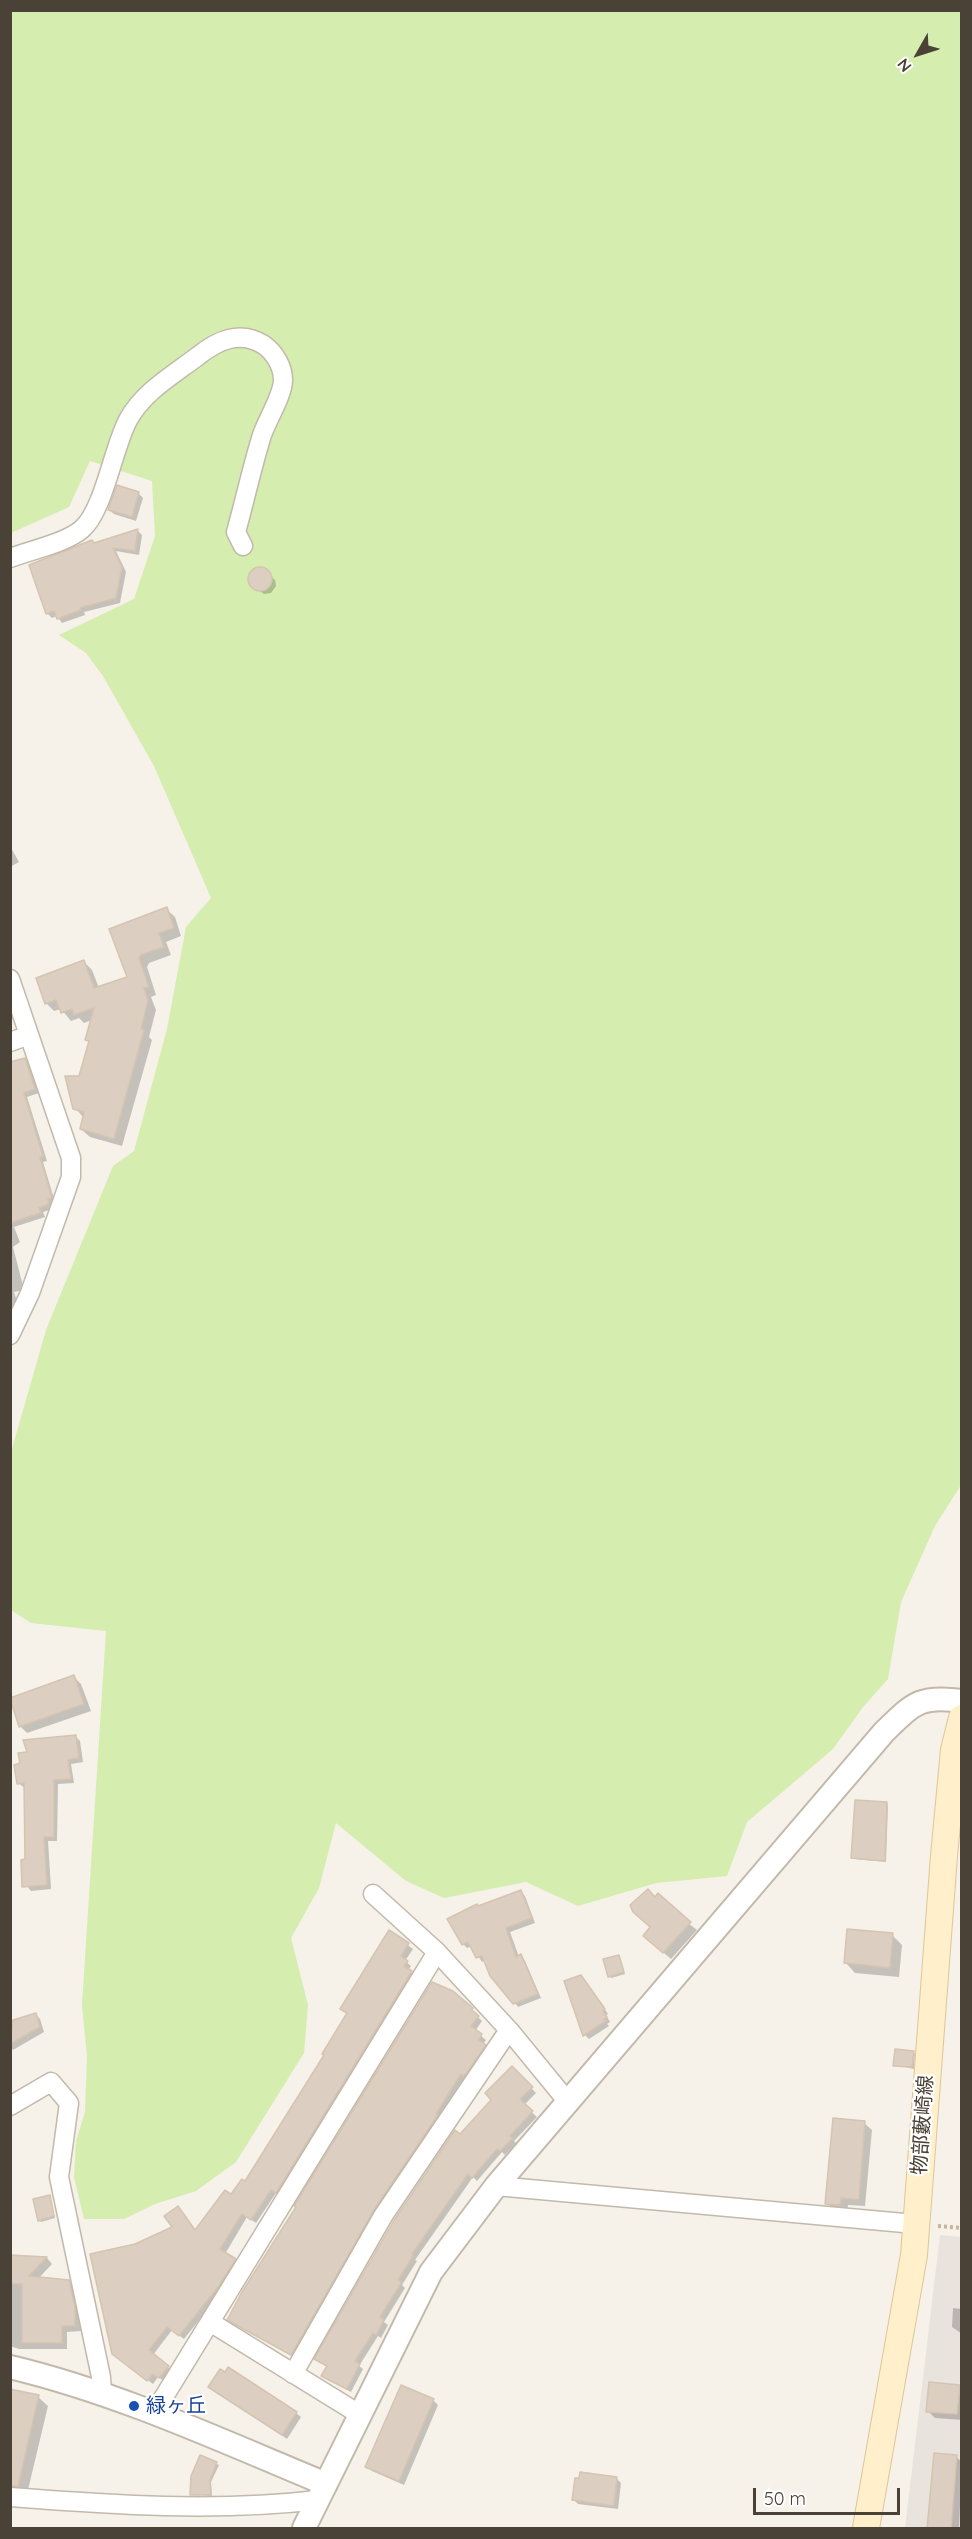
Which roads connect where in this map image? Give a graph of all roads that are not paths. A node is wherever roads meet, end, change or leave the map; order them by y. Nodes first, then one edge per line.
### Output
1 (243, 546) dead end
2 (10, 558) edge
3 (10, 979) edge
4 (29, 1035) junction
5 (10, 1042) edge
6 (10, 1335) edge
7 (962, 1701) edge
8 (962, 1718) edge
9 (373, 1894) dead end
10 (437, 1953) junction
11 (509, 2030) junction
12 (568, 2102) junction
13 (10, 2106) edge
14 (496, 2187) junction
15 (915, 2224) junction
16 (210, 2322) junction
17 (10, 2367) edge
18 (293, 2374) junction
19 (102, 2394) junction
20 (154, 2413) junction
21 (359, 2414) junction
22 (10, 2497) edge
23 (315, 2506) edge
24 (866, 2529) edge

1 - 2 street
3 - 4 street
4 - 5 street
4 - 6 street
7 - 12 street
8 - 15 main road, 物部藪崎線
9 - 10 street
10 - 11 street
10 - 16 street
11 - 12 street
11 - 18 street
12 - 14 street
13 - 19 street
14 - 15 street
14 - 21 street
15 - 24 main road, 物部藪崎線
16 - 18 street
16 - 20 street
17 - 19 street
18 - 21 street
19 - 20 street
20 - 23 street
21 - 23 street
22 - 23 street

